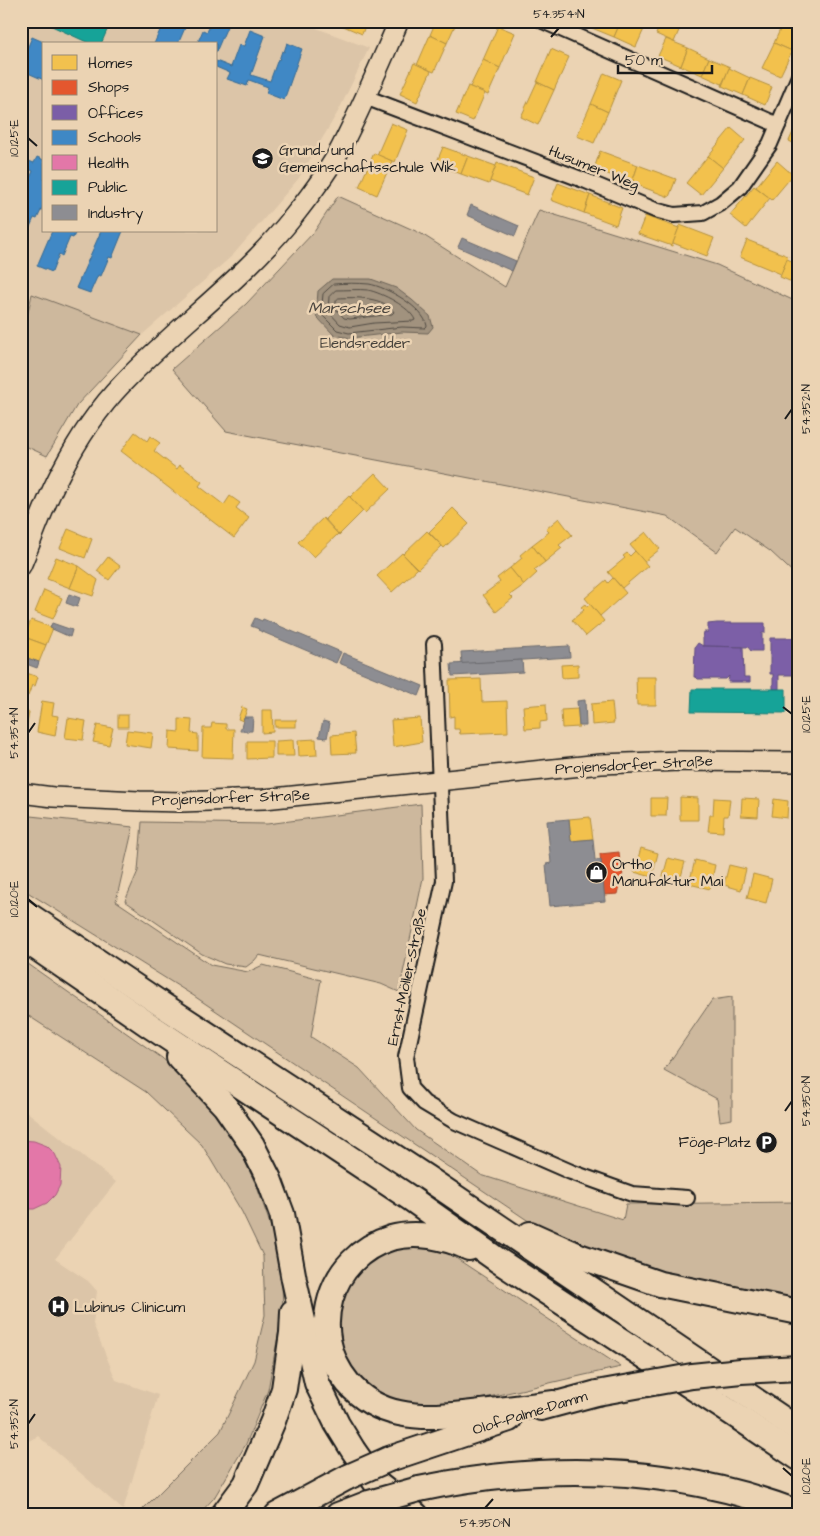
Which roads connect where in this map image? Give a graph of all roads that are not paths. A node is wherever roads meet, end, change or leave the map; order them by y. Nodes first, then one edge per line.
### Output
1 (399, 21) edge
2 (543, 21) edge
3 (799, 76) edge
4 (365, 96) junction
5 (778, 125) junction
6 (21, 566) edge
7 (434, 644) dead end
8 (799, 762) edge
9 (440, 780) junction
10 (21, 793) edge
11 (21, 910) edge
12 (21, 937) edge
13 (149, 1024) junction
14 (427, 1178) junction
15 (687, 1198) dead end
16 (499, 1261) junction
17 (294, 1280) junction
18 (799, 1312) edge
19 (799, 1368) edge
20 (554, 1403) junction
21 (799, 1430) edge
22 (799, 1458) edge
23 (799, 1513) edge
24 (222, 1515) edge
25 (277, 1515) edge
26 (338, 1515) edge
27 (416, 1515) edge

1 - 4 street
2 - 5 street
3 - 5 street, Husumer Weg
4 - 5 street, Husumer Weg
4 - 6 street
7 - 9 street
8 - 9 street, Projensdorfer Straße
9 - 10 street, Projensdorfer Straße
9 - 15 street, Ernst-Möller-Straße
11 - 14 highway
12 - 13 highway
13 - 16 highway
13 - 17 highway
14 - 18 highway
14 - 21 highway
16 - 20 highway
16 - 22 highway
17 - 24 highway
17 - 27 highway
19 - 20 highway, Olof-Palme-Damm, bridge
20 - 25 highway, Olof-Palme-Damm, bridge
23 - 26 highway, bridge

